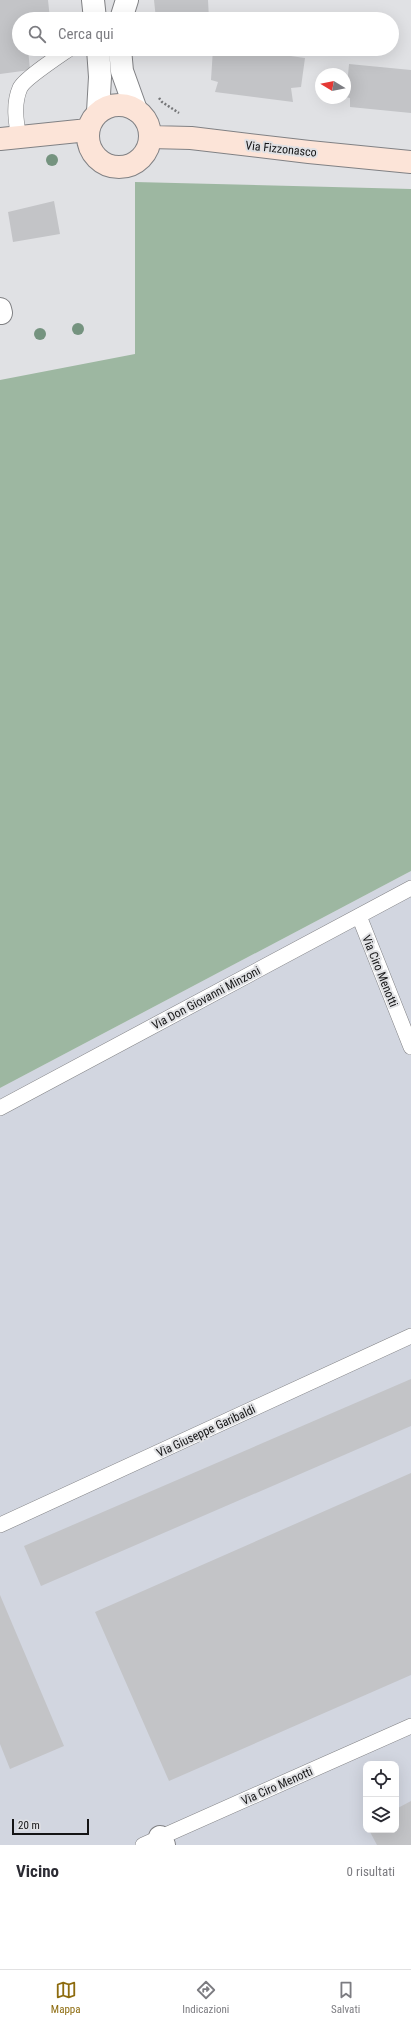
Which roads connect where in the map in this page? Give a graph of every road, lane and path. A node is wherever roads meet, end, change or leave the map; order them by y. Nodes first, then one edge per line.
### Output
1 (93, 0) edge
2 (127, 0) edge
3 (94, 12) edge
4 (124, 12) edge
5 (60, 56) edge
6 (98, 56) edge
7 (121, 56) edge
8 (155, 93) dead end
9 (136, 110) junction
10 (180, 113) dead end
11 (93, 121) junction
12 (150, 136) junction
13 (10, 139) edge
14 (411, 162) edge
15 (411, 888) edge
16 (359, 916) junction
17 (411, 1047) edge
18 (0, 1108) edge
19 (411, 1336) edge
20 (0, 1525) edge
21 (411, 1726) edge
22 (155, 1842) edge

1 - 3 street
2 - 4 street
5 - 13 lane
6 - 11 street
7 - 9 street
8 - 10 path
9 - 11 main road
9 - 12 main road
11 - 12 main road
11 - 13 main road
12 - 14 main road, Via Fizzonasco
15 - 16 lane, Via Don Giovanni Minzoni
16 - 17 lane, Via Ciro Menotti
16 - 18 lane, Via Don Giovanni Minzoni
19 - 20 lane, Via Giuseppe Garibaldi
21 - 22 lane, Via Ciro Menotti

